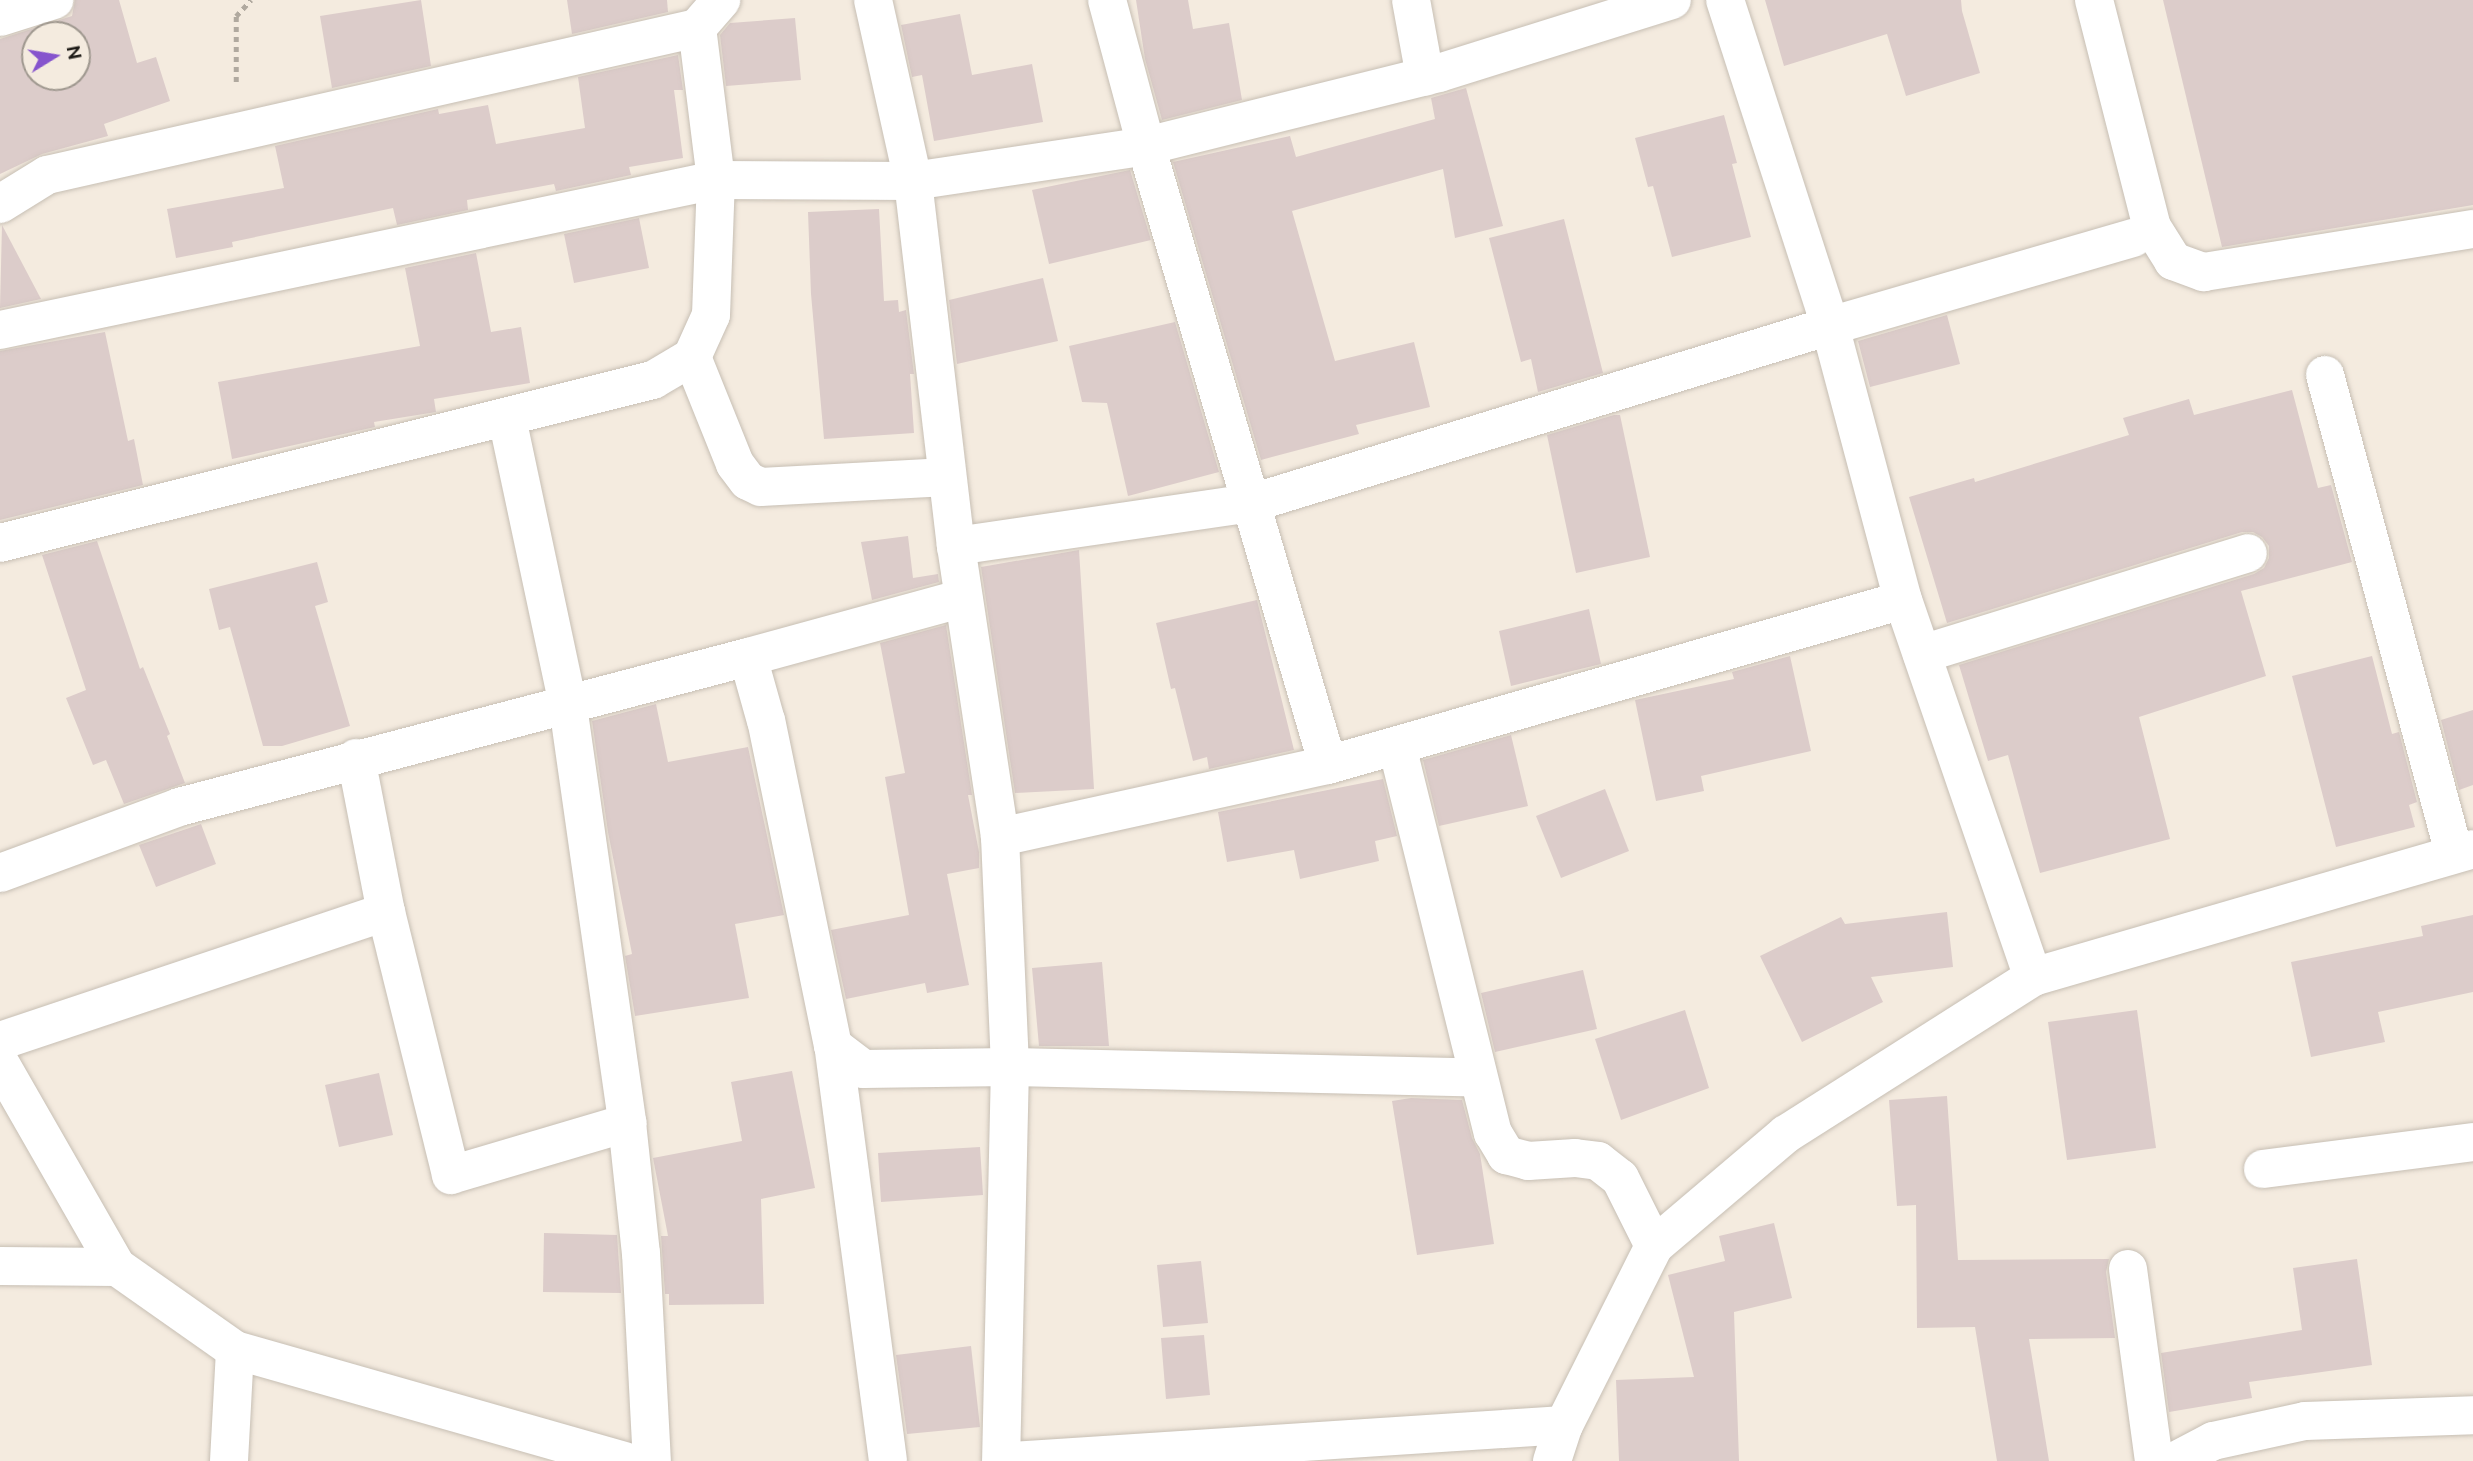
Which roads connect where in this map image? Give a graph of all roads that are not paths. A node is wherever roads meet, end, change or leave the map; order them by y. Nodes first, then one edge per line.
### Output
1 (54, 0) edge
2 (873, 0) edge
3 (1107, 0) edge
4 (1411, 0) edge
5 (1672, 0) edge
6 (1725, 0) edge
7 (2094, 0) edge
8 (709, 14) edge
9 (0, 17) edge
10 (1425, 77) junction
11 (1146, 146) junction
12 (716, 180) junction
13 (913, 181) junction
14 (0, 204) edge
15 (2473, 229) edge
16 (2133, 238) dead end
17 (1830, 326) junction
18 (0, 330) edge
19 (692, 357) junction
20 (2325, 375) dead end
21 (507, 418) junction
22 (947, 477) junction
23 (1252, 503) junction
24 (0, 543) edge
25 (956, 546) junction
26 (2248, 553) dead end
27 (963, 598) junction
28 (1903, 600) junction
29 (1922, 654) junction
30 (748, 657) junction
31 (568, 706) junction
32 (1397, 746) junction
33 (356, 758) junction
34 (1328, 765) junction
35 (1000, 837) junction
36 (2463, 852) edge
37 (0, 873) edge
38 (386, 912) junction
39 (2033, 977) junction
40 (0, 1041) edge
41 (833, 1046) junction
42 (0, 1063) edge
43 (1010, 1067) junction
44 (1478, 1078) junction
45 (627, 1123) junction
46 (2473, 1142) edge
47 (2263, 1169) dead end
48 (1654, 1246) junction
49 (0, 1266) edge
50 (117, 1267) junction
51 (2128, 1269) dead end
52 (235, 1350) junction
53 (2473, 1415) edge
54 (1564, 1424) junction
55 (547, 1450) edge
56 (229, 1461) edge
57 (624, 1461) edge
58 (652, 1461) edge
59 (888, 1461) edge
60 (1001, 1461) edge
61 (1012, 1461) edge
62 (1552, 1461) edge
63 (2154, 1461) edge
64 (2175, 1461) edge

1 - 9 street
2 - 13 street
3 - 11 street
4 - 10 street
5 - 10 street
6 - 17 street
7 - 15 street
8 - 12 street
8 - 14 street
10 - 11 street
11 - 13 street
11 - 23 street
12 - 13 street
12 - 18 street
12 - 19 street
13 - 22 street
16 - 17 street
17 - 23 street
17 - 28 street
19 - 21 street
19 - 22 street
20 - 36 street
21 - 24 street
21 - 31 street
22 - 25 street
23 - 25 street
23 - 34 street
25 - 27 street
26 - 29 street
27 - 30 street
27 - 35 street
28 - 29 street
28 - 32 street
29 - 39 street
30 - 31 street
30 - 41 street
31 - 33 street
31 - 45 street
32 - 34 street
32 - 44 street
33 - 37 street
33 - 38 street
34 - 35 street
35 - 43 street
36 - 39 street
38 - 40 street
38 - 45 street
39 - 48 street
41 - 43 street
41 - 59 street
42 - 50 street
43 - 44 street
43 - 60 street
44 - 48 street
45 - 58 street
46 - 47 street
48 - 54 street
49 - 50 street
50 - 52 street
51 - 63 street
52 - 55 street
52 - 56 street
53 - 64 street
54 - 61 street
54 - 62 street
55 - 57 street

